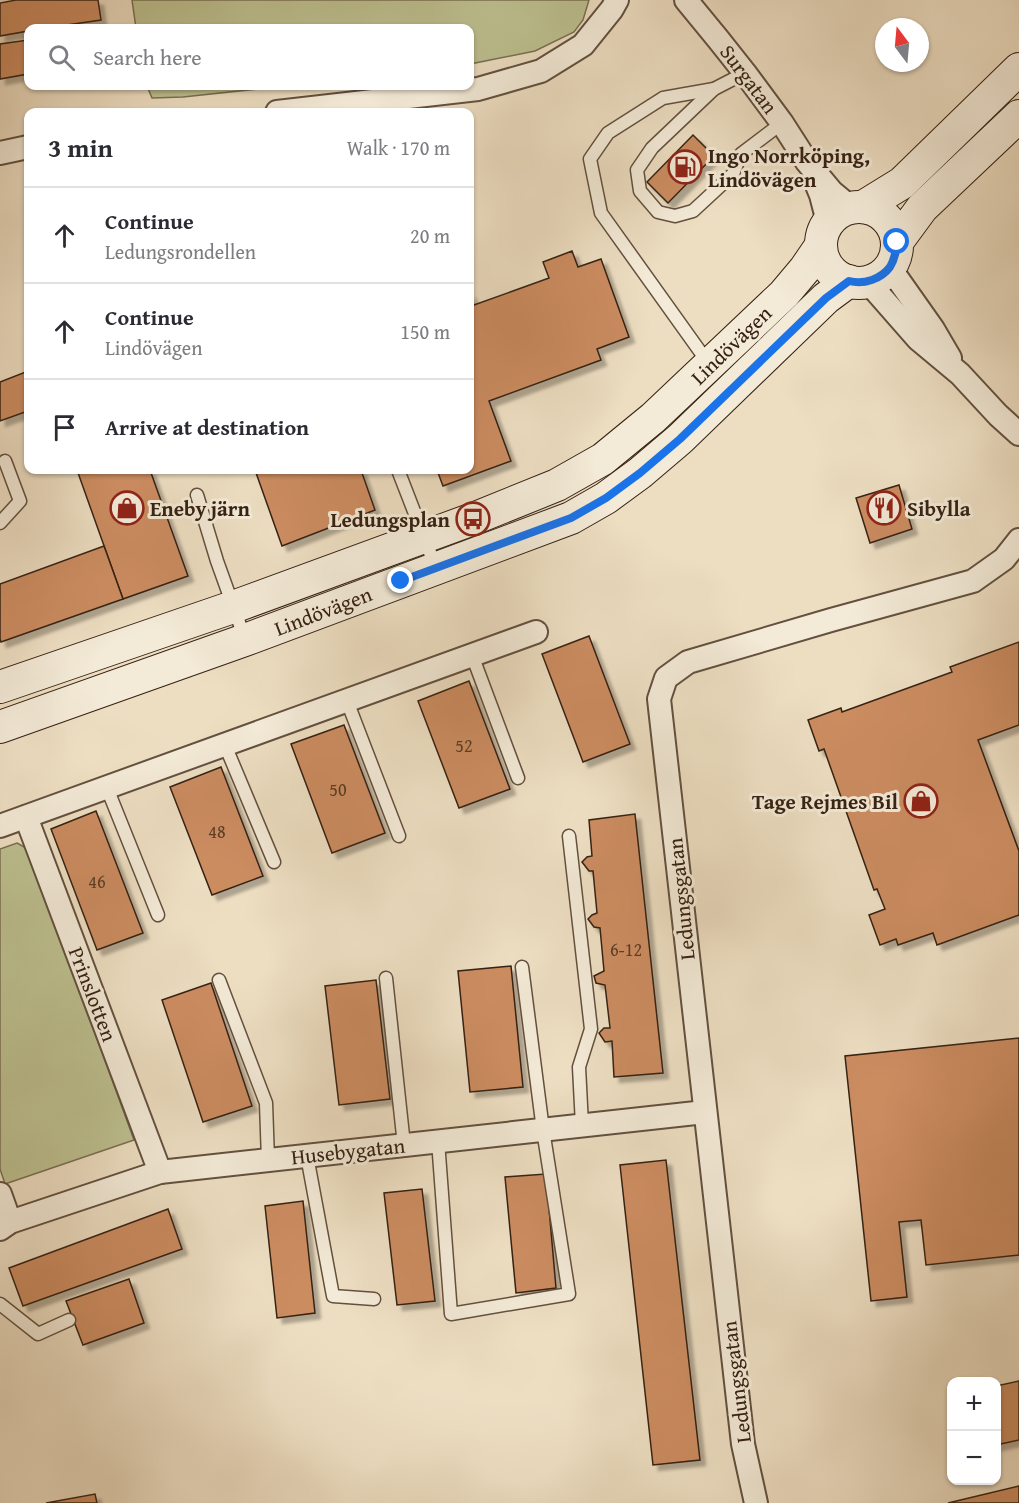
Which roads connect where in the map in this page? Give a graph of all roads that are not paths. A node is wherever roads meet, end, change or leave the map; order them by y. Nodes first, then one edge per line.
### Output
1 (617, 0) edge
2 (686, 0) edge
3 (1019, 69) edge
4 (745, 73) junction
5 (474, 89) edge
6 (714, 89) junction
7 (469, 90) edge
8 (312, 108) edge
9 (1019, 116) edge
10 (782, 123) junction
11 (24, 148) edge
12 (0, 153) edge
13 (840, 221) junction
14 (876, 268) junction
15 (721, 378) junction
16 (1019, 434) edge
17 (5, 461) dead end
18 (399, 474) edge
19 (197, 495) dead end
20 (0, 523) edge
21 (423, 537) junction
22 (1019, 540) edge
23 (436, 568) junction
24 (233, 607) junction
25 (536, 632) dead end
26 (245, 640) junction
27 (472, 656) junction
28 (347, 701) junction
29 (5, 702) edge
30 (225, 745) junction
31 (518, 778) dead end
32 (106, 788) junction
33 (26, 817) junction
34 (0, 826) edge
35 (399, 836) dead end
36 (569, 836) dead end
37 (274, 862) dead end
38 (158, 915) dead end
39 (522, 967) dead end
40 (386, 978) dead end
41 (219, 980) dead end
42 (705, 1112) junction
43 (582, 1125) junction
44 (543, 1130) junction
45 (438, 1141) junction
46 (404, 1145) junction
47 (308, 1156) junction
48 (268, 1160) junction
49 (160, 1172) junction
50 (0, 1194) edge
51 (5, 1225) edge
52 (374, 1299) dead end
53 (0, 1304) edge
54 (69, 1320) dead end
55 (751, 1502) edge

1 - 5 street
2 - 4 street, Surgatan
3 - 13 main road, Lindövägen
4 - 6 lane
4 - 10 street, Surgatan
6 - 10 lane
6 - 15 lane
7 - 8 street
9 - 14 main road, Lindövägen
10 - 13 street, Surgatan
11 - 12 street
13 - 14 main road
13 - 14 main road
13 - 15 main road, Lindövägen
14 - 15 main road, Lindövägen
14 - 16 street
15 - 21 main road, Lindövägen
15 - 23 main road, Lindövägen
17 - 20 lane
18 - 21 lane
19 - 24 lane
21 - 23 lane
21 - 24 main road, Lindövägen
22 - 42 street, Ledungsgatan
23 - 26 main road, Lindövägen
24 - 26 lane
24 - 29 main road, Lindövägen
25 - 27 street
26 - 29 main road, Lindövägen
27 - 28 street
27 - 31 lane
28 - 30 street
28 - 35 lane
30 - 32 street
30 - 37 lane
32 - 33 street
32 - 38 lane
33 - 34 street
33 - 49 street, Prinslotten
36 - 43 lane
39 - 44 lane
40 - 46 lane
41 - 48 lane
42 - 43 street, Husebygatan
42 - 55 street, Ledungsgatan
43 - 44 street, Husebygatan
44 - 45 street, Husebygatan
44 - 45 lane
45 - 46 street, Husebygatan
46 - 47 street, Husebygatan
47 - 48 street, Husebygatan
47 - 52 lane
48 - 49 street, Husebygatan
49 - 51 street, Husebygatan
50 - 51 street
53 - 54 lane

